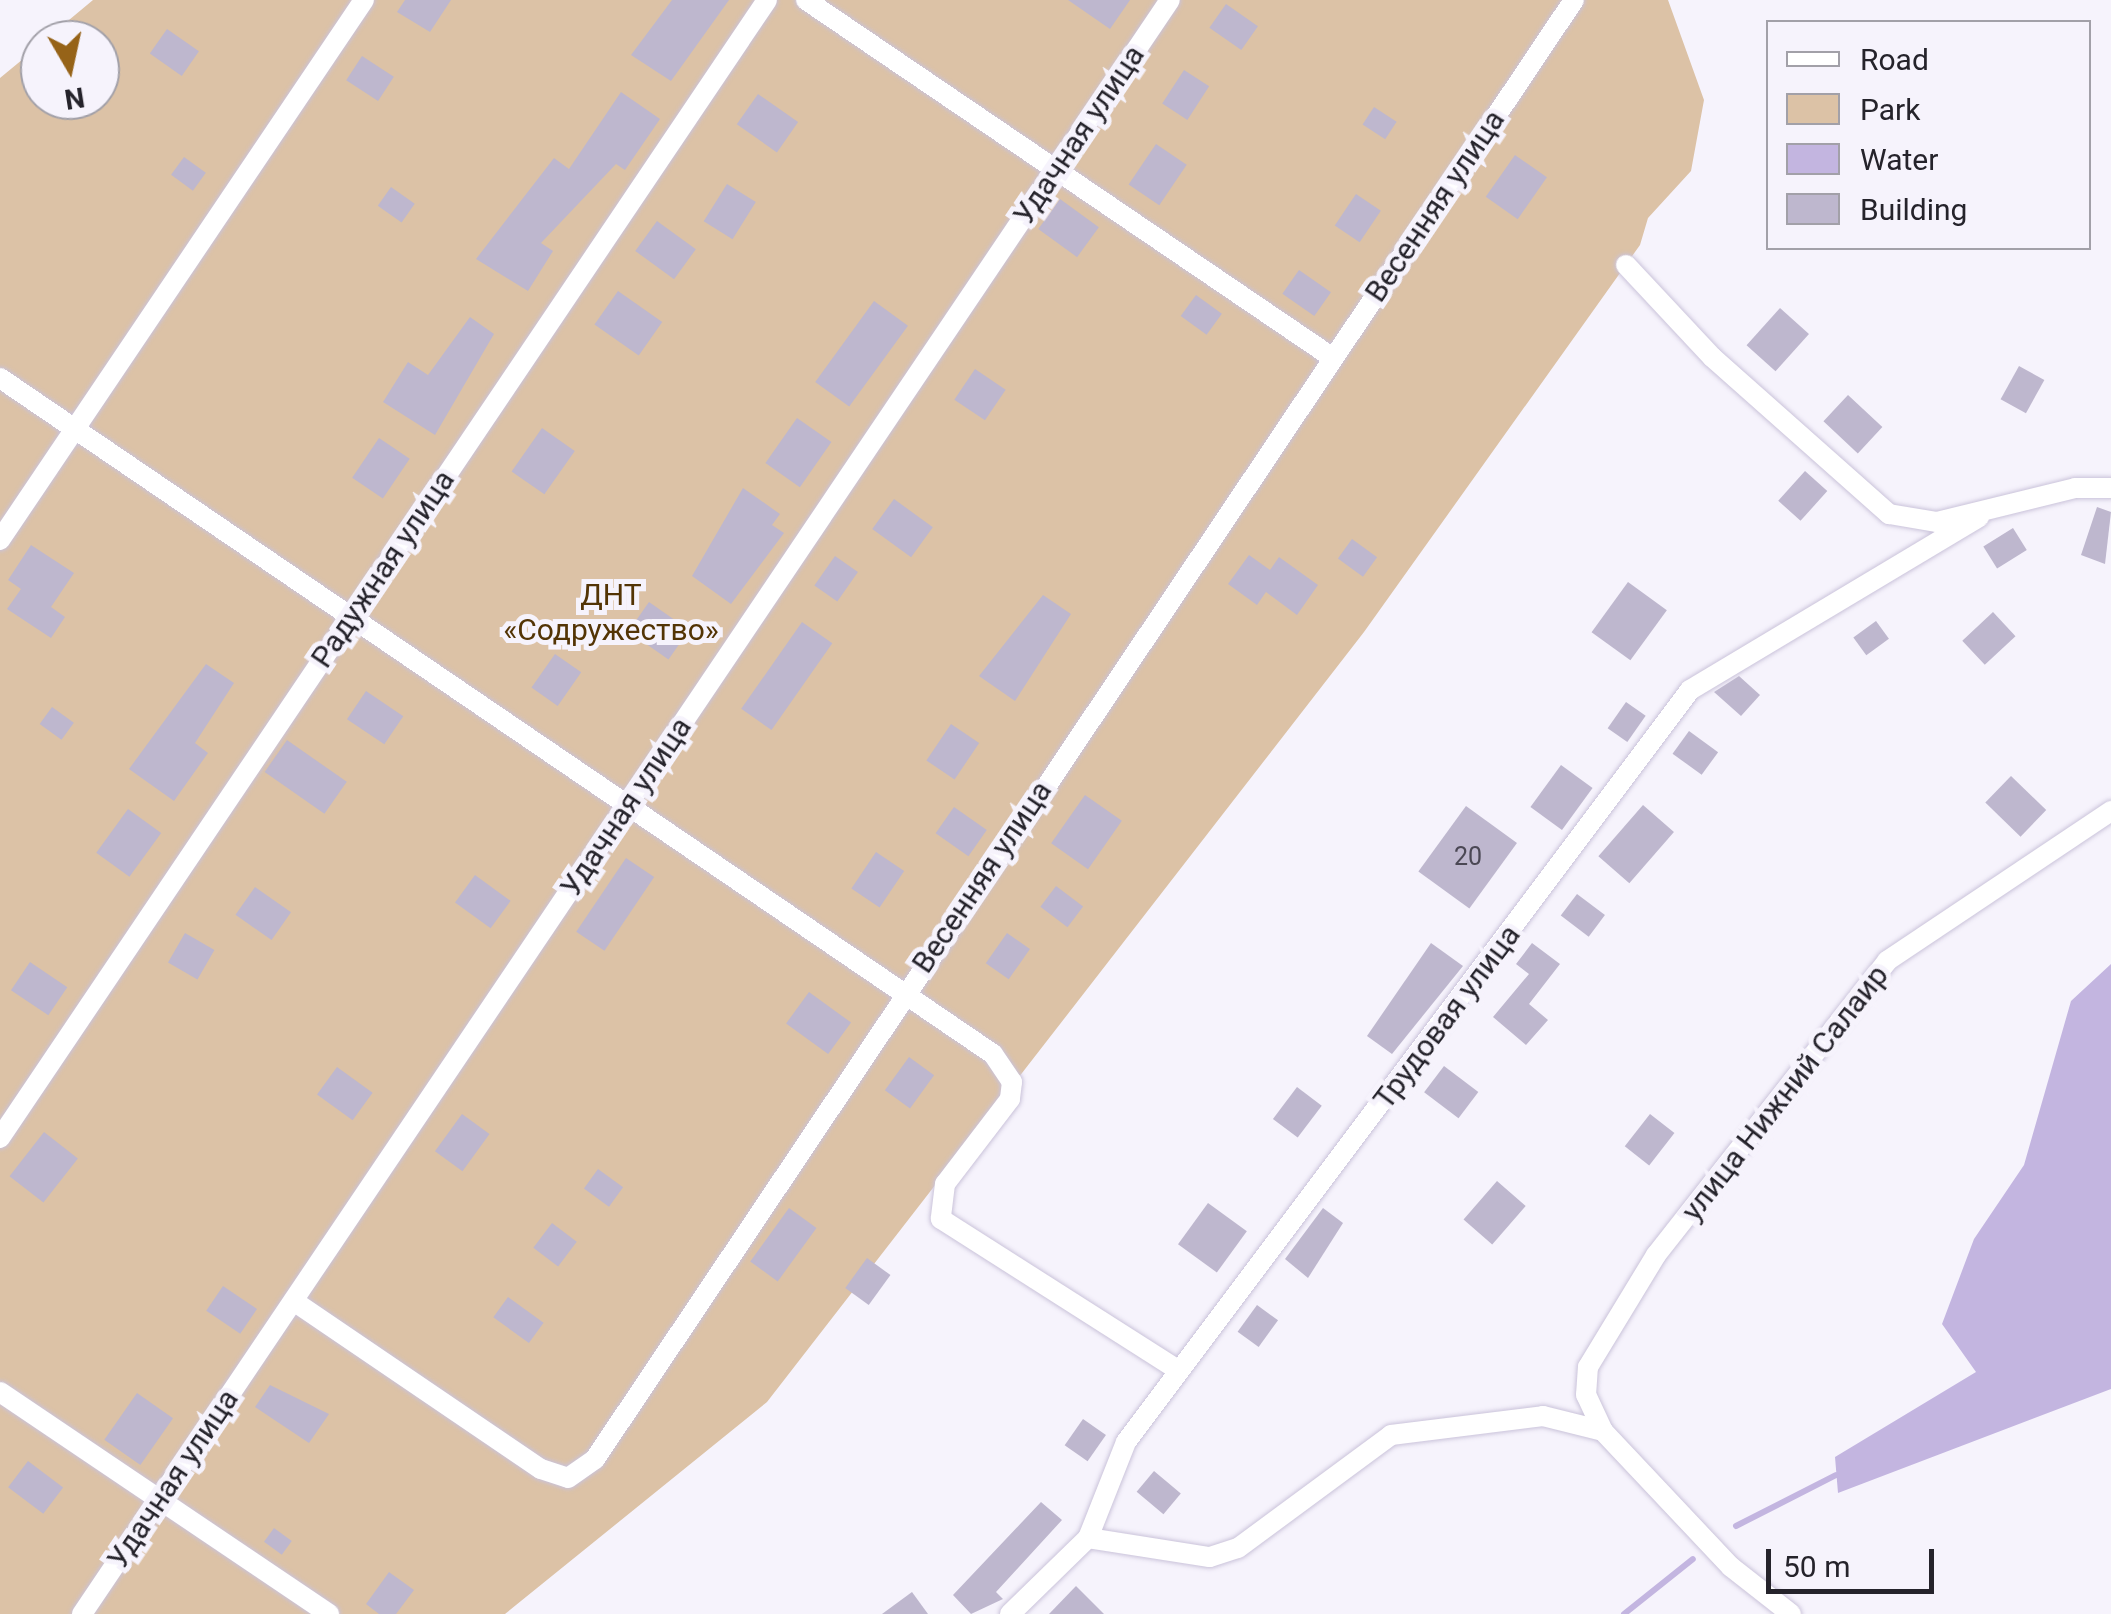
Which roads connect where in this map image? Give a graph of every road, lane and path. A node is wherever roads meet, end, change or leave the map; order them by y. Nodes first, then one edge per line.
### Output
1 (364, 0) edge
2 (767, 0) edge
3 (806, 0) edge
4 (1170, 0) edge
5 (1574, 0) edge
6 (1054, 172) junction
7 (1626, 265) dead end
8 (1333, 358) junction
9 (0, 378) edge
10 (76, 428) junction
11 (2111, 488) edge
12 (1980, 517) junction
13 (0, 540) edge
14 (351, 616) junction
15 (628, 804) junction
16 (2111, 811) edge
17 (904, 993) junction
18 (0, 1138) edge
19 (295, 1302) junction
20 (1178, 1370) junction
21 (0, 1392) edge
22 (1604, 1431) junction
23 (159, 1499) junction
24 (1088, 1538) junction
25 (82, 1614) edge
26 (329, 1614) edge
27 (1010, 1614) edge
28 (1791, 1614) edge

1 - 10 street
2 - 14 street, Радужная улица
3 - 6 street
4 - 6 street, Удачная улица
5 - 8 street, Весенняя улица
6 - 8 street
6 - 15 street, Удачная улица
7 - 12 street
8 - 17 street, Весенняя улица
9 - 10 street
10 - 13 street
10 - 14 street
11 - 12 street
12 - 20 street, Трудовая улица
14 - 15 street
14 - 18 street, Радужная улица
15 - 17 street
15 - 19 street, Удачная улица
16 - 22 street, улица Нижний Салаир
17 - 19 street, Весенняя улица
17 - 20 street
19 - 23 street, Удачная улица
20 - 24 street, Трудовая улица
21 - 23 street
22 - 24 street
22 - 28 street
23 - 25 street, Удачная улица
23 - 26 street
24 - 27 street, Трудовая улица

